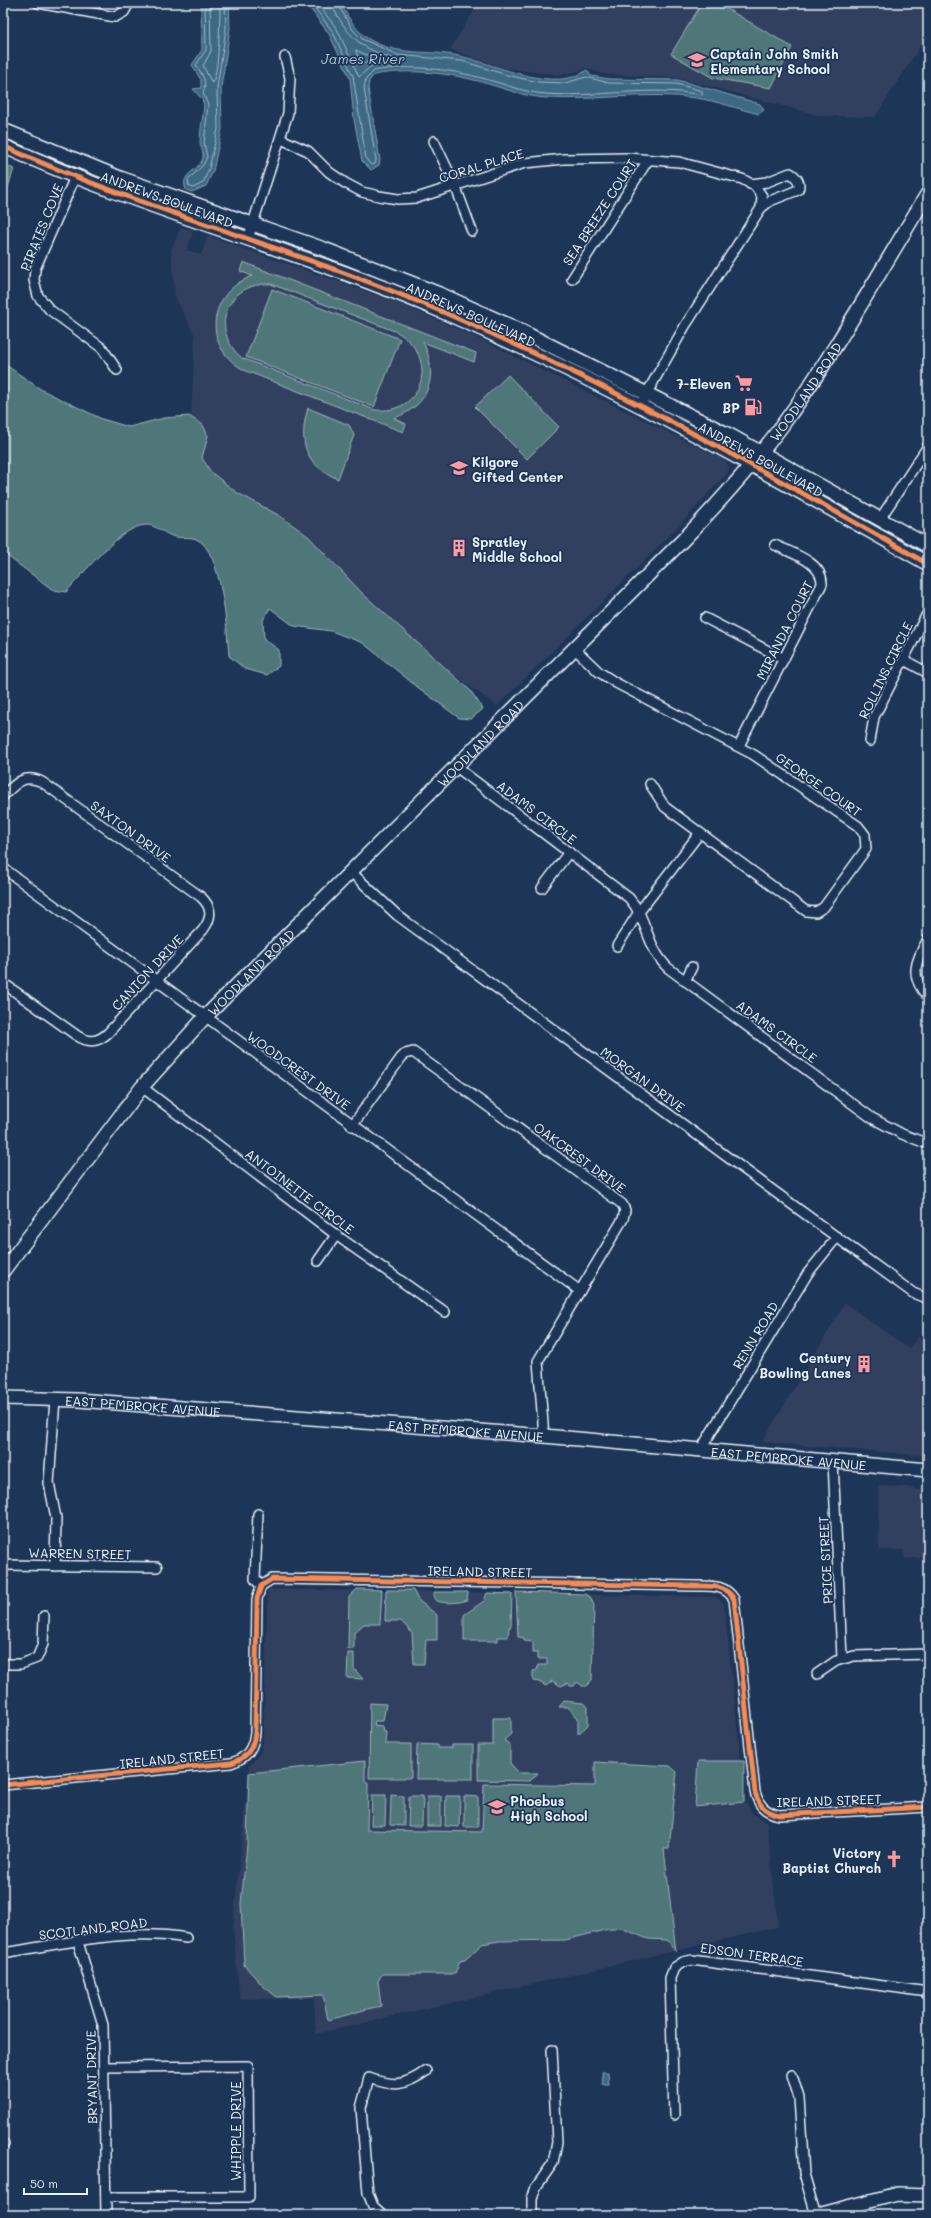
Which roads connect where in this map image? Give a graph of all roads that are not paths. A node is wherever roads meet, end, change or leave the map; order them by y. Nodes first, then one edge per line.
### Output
1 (38, 3) edge
2 (129, 3) edge
3 (285, 57) dead end
4 (3, 130) edge
5 (281, 139) junction
6 (434, 141) dead end
7 (3, 146) edge
8 (648, 160) junction
9 (75, 177) junction
10 (750, 184) junction
11 (455, 185) junction
12 (928, 193) edge
13 (761, 208) junction
14 (253, 225) junction
15 (472, 231) dead end
16 (248, 239) junction
17 (572, 279) dead end
18 (117, 370) dead end
19 (646, 394) junction
20 (639, 407) junction
21 (928, 446) edge
22 (761, 452) junction
23 (752, 464) junction
24 (880, 519) junction
25 (775, 545) dead end
26 (928, 546) edge
27 (928, 564) edge
28 (928, 612) edge
29 (705, 618) dead end
30 (574, 648) junction
31 (784, 659) junction
32 (904, 660) junction
33 (928, 673) edge
34 (870, 741) dead end
35 (739, 746) junction
36 (455, 766) junction
37 (650, 784) dead end
38 (3, 796) edge
39 (699, 834) junction
40 (569, 852) junction
41 (3, 868) edge
42 (350, 871) junction
43 (542, 888) dead end
44 (639, 912) junction
45 (211, 914) joint
46 (928, 939) edge
47 (616, 946) dead end
48 (692, 967) dead end
49 (157, 980) junction
50 (685, 980) junction
51 (3, 983) edge
52 (928, 997) edge
53 (205, 1017) junction
54 (142, 1087) junction
55 (352, 1126) junction
56 (928, 1144) edge
57 (336, 1235) junction
58 (837, 1237) junction
59 (318, 1261) dead end
60 (3, 1271) edge
61 (580, 1291) junction
62 (928, 1299) edge
63 (445, 1312) dead end
64 (3, 1398) edge
65 (55, 1399) junction
66 (544, 1436) junction
67 (701, 1449) junction
68 (833, 1461) junction
69 (928, 1470) edge
70 (258, 1514) dead end
71 (3, 1565) edge
72 (55, 1566) junction
73 (157, 1568) dead end
74 (262, 1586) junction
75 (44, 1616) dead end
76 (928, 1654) edge
77 (842, 1658) junction
78 (3, 1664) edge
79 (817, 1674) dead end
80 (3, 1785) edge
81 (928, 1807) edge
82 (186, 1938) dead end
83 (78, 1942) junction
84 (3, 1953) edge
85 (928, 1992) edge
86 (552, 2050) dead end
87 (104, 2067) junction
88 (426, 2071) dead end
89 (792, 2075) dead end
90 (674, 2115) dead end
91 (928, 2195) edge
92 (106, 2197) junction
93 (106, 2215) edge
94 (383, 2215) edge
95 (532, 2215) edge
96 (817, 2215) edge

1 - 2 street
3 - 5 street
4 - 14 main road, ANDREWS BOULEVARD
5 - 11 street, CORAL PLACE
5 - 14 street
6 - 11 street
7 - 9 main road, ANDREWS BOULEVARD
8 - 10 street, CORAL PLACE
8 - 11 street, CORAL PLACE
8 - 17 street, SEA BREEZE COURT
9 - 16 main road, ANDREWS BOULEVARD
9 - 18 street, PIRATES COVE
10 - 13 street, CORAL PLACE
10 - 13 street, CORAL PLACE
11 - 15 street
12 - 22 main road, WOODLAND ROAD
13 - 19 street, CORAL PLACE
14 - 16 street
14 - 19 main road, ANDREWS BOULEVARD
16 - 20 main road, ANDREWS BOULEVARD
19 - 20 street, CORAL PLACE
19 - 22 main road, ANDREWS BOULEVARD
20 - 23 main road, ANDREWS BOULEVARD
21 - 24 street
22 - 23 main road, WOODLAND ROAD
22 - 24 main road, ANDREWS BOULEVARD
23 - 27 main road, ANDREWS BOULEVARD
23 - 30 main road, WOODLAND ROAD
24 - 26 main road, ANDREWS BOULEVARD
25 - 31 street, MIRANDA COURT
28 - 32 street, ROLLINS CIRCLE
29 - 31 street
30 - 35 street, GEORGE COURT
30 - 36 main road, WOODLAND ROAD
31 - 35 street, MIRANDA COURT
32 - 33 street
32 - 34 street, ROLLINS CIRCLE
35 - 39 street, GEORGE COURT
36 - 40 street, ADAMS CIRCLE
36 - 42 main road, WOODLAND ROAD
37 - 39 street, GEORGE COURT
38 - 45 street, SAXTON DRIVE
39 - 44 street
40 - 43 street
40 - 44 street, ADAMS CIRCLE
41 - 49 street, WOODCREST DRIVE
42 - 53 main road, WOODLAND ROAD
42 - 58 street, MORGAN DRIVE
44 - 47 street
44 - 50 street, ADAMS CIRCLE
45 - 49 street, CANTON DRIVE
46 - 52 street
48 - 50 street
49 - 51 street, CANTON DRIVE
49 - 53 street, WOODCREST DRIVE
50 - 56 street, ADAMS CIRCLE
53 - 54 main road, WOODLAND ROAD
53 - 55 street, WOODCREST DRIVE
54 - 57 street, ANTOINETTE CIRCLE
54 - 60 main road, WOODLAND ROAD
55 - 61 street, WOODCREST DRIVE
55 - 61 street, OAKCREST DRIVE
57 - 59 street
57 - 63 street, ANTOINETTE CIRCLE
58 - 62 street, MORGAN DRIVE
58 - 67 street, RENN ROAD
61 - 66 street, OAKCREST DRIVE
64 - 65 main road, EAST PEMBROKE AVENUE
65 - 66 main road, EAST PEMBROKE AVENUE
65 - 72 street
66 - 67 main road, EAST PEMBROKE AVENUE
67 - 68 main road, EAST PEMBROKE AVENUE
68 - 69 main road, EAST PEMBROKE AVENUE
68 - 77 street, PRICE STREET
70 - 74 street
71 - 72 street, WARREN STREET
72 - 73 street, WARREN STREET
74 - 80 street, IRELAND STREET
74 - 81 street, IRELAND STREET
75 - 78 street
76 - 77 street
77 - 79 street
82 - 83 street, SCOTLAND ROAD
83 - 84 street, SCOTLAND ROAD
83 - 87 street, BRYANT DRIVE
85 - 90 street, EDSON TERRACE
86 - 95 street
87 - 92 street, BRYANT DRIVE
87 - 92 street, WHIPPLE DRIVE
88 - 94 street
89 - 96 street
91 - 96 main road
92 - 93 street, BRYANT DRIVE

